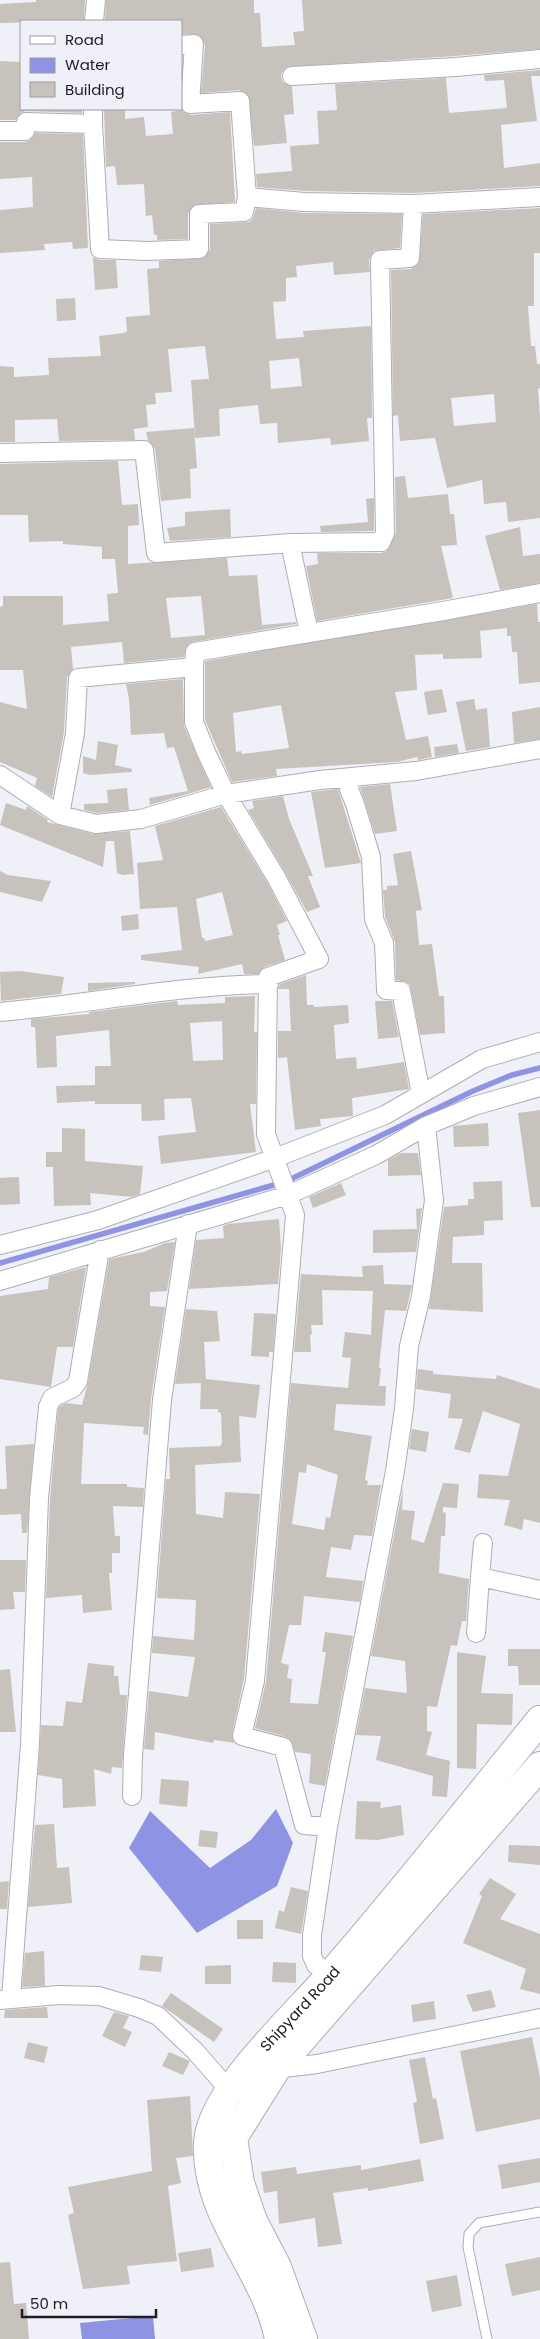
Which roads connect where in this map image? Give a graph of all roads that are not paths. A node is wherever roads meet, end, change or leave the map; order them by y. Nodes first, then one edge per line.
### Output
1 (96, 0) edge
2 (94, 20) edge
3 (182, 45) edge
4 (540, 60) edge
5 (292, 76) dead end
6 (93, 116) edge
7 (0, 131) edge
8 (540, 196) edge
9 (246, 197) junction
10 (413, 204) junction
11 (0, 453) edge
12 (290, 543) junction
13 (540, 593) edge
14 (309, 633) junction
15 (194, 667) junction
16 (540, 749) edge
17 (0, 776) edge
18 (349, 779) junction
19 (226, 794) junction
20 (60, 815) junction
21 (269, 984) junction
22 (0, 1012) edge
23 (540, 1042) edge
24 (540, 1087) edge
25 (421, 1094) junction
26 (426, 1126) junction
27 (275, 1158) junction
28 (288, 1195) junction
29 (188, 1224) junction
30 (0, 1245) edge
31 (100, 1250) junction
32 (0, 1281) edge
33 (483, 1543) dead end
34 (480, 1577) junction
35 (540, 1590) edge
36 (476, 1633) dead end
37 (540, 1720) edge
38 (540, 1766) edge
39 (132, 1796) dead end
40 (328, 1827) junction
41 (331, 1974) junction
42 (6, 1999) edge
43 (540, 2018) edge
44 (276, 2069) junction
45 (230, 2091) junction
46 (540, 2212) edge
47 (279, 2339) edge
48 (303, 2339) edge
49 (487, 2339) edge

1 - 2 street
3 - 9 street
4 - 5 street
6 - 7 street
6 - 9 street
8 - 10 street
9 - 10 street
10 - 12 street
11 - 12 street
12 - 14 street
13 - 14 street
14 - 15 street
15 - 19 street
15 - 20 street
16 - 18 street
17 - 20 street
18 - 19 street
18 - 25 street
19 - 20 street
19 - 21 street
21 - 22 street
21 - 27 street
23 - 25 street
24 - 26 street
25 - 27 street
26 - 28 street
26 - 40 street
27 - 28 street
27 - 30 street
28 - 29 street
28 - 40 street
29 - 31 street
29 - 39 street
31 - 32 street
31 - 42 street
33 - 34 street
34 - 35 street
34 - 36 street
37 - 41 main road, Shipyard Road
38 - 44 main road
40 - 41 street
41 - 45 main road, Shipyard Road
42 - 45 street
43 - 44 street, Shipyard Road
44 - 48 main road
45 - 47 main road, Shipyard Road
46 - 49 lane

